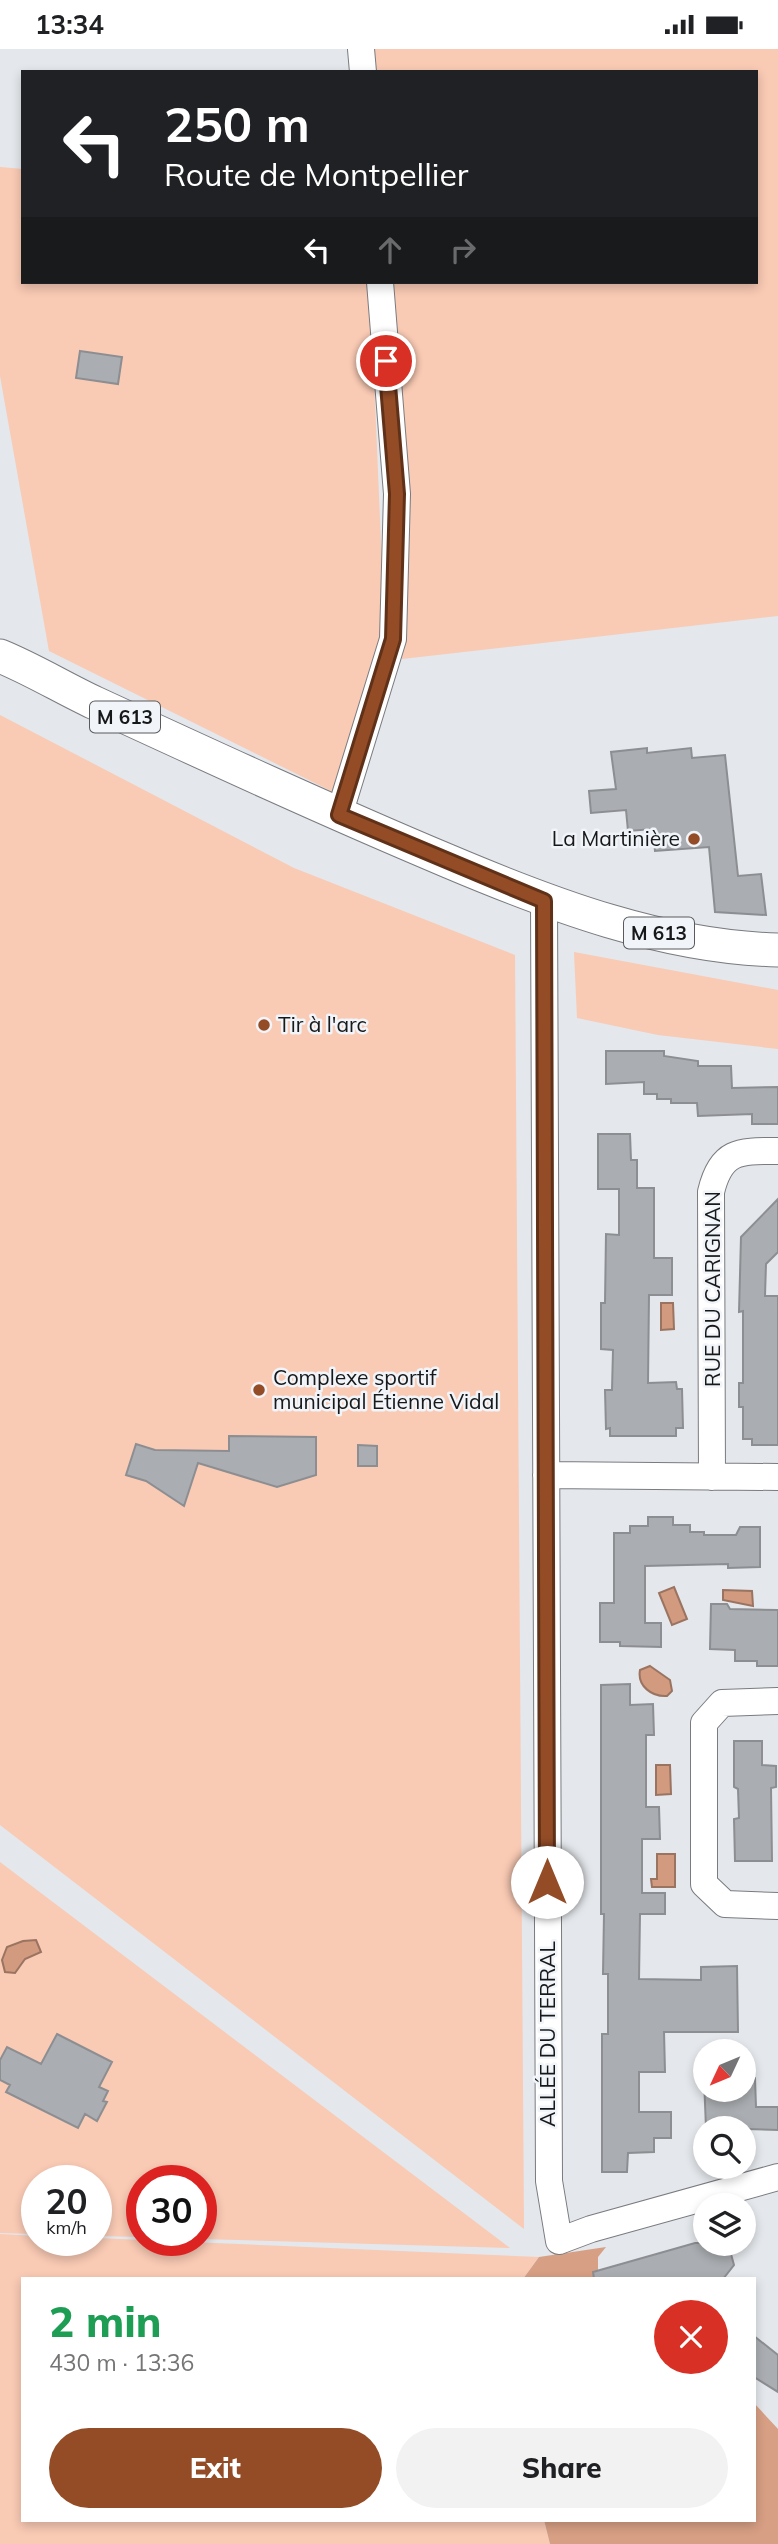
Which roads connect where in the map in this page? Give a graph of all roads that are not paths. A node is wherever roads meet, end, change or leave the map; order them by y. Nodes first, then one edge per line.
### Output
1 (361, 49) edge
2 (363, 70) edge
3 (380, 284) edge
4 (0, 656) edge
5 (339, 815) junction
6 (544, 901) junction
7 (778, 950) edge
8 (778, 1151) edge
9 (546, 1475) junction
10 (712, 1477) junction
11 (778, 1477) edge
12 (778, 1701) edge
13 (778, 1906) edge
14 (778, 2177) edge

1 - 2 street
3 - 5 street
4 - 5 main road, M 613
5 - 6 main road, M 613
6 - 7 main road, M 613
6 - 9 street, ALLÉE DU TERRAL
8 - 10 street, RUE DU CARIGNAN
9 - 10 street
9 - 14 street, ALLÉE DU TERRAL
10 - 11 street
12 - 13 street

